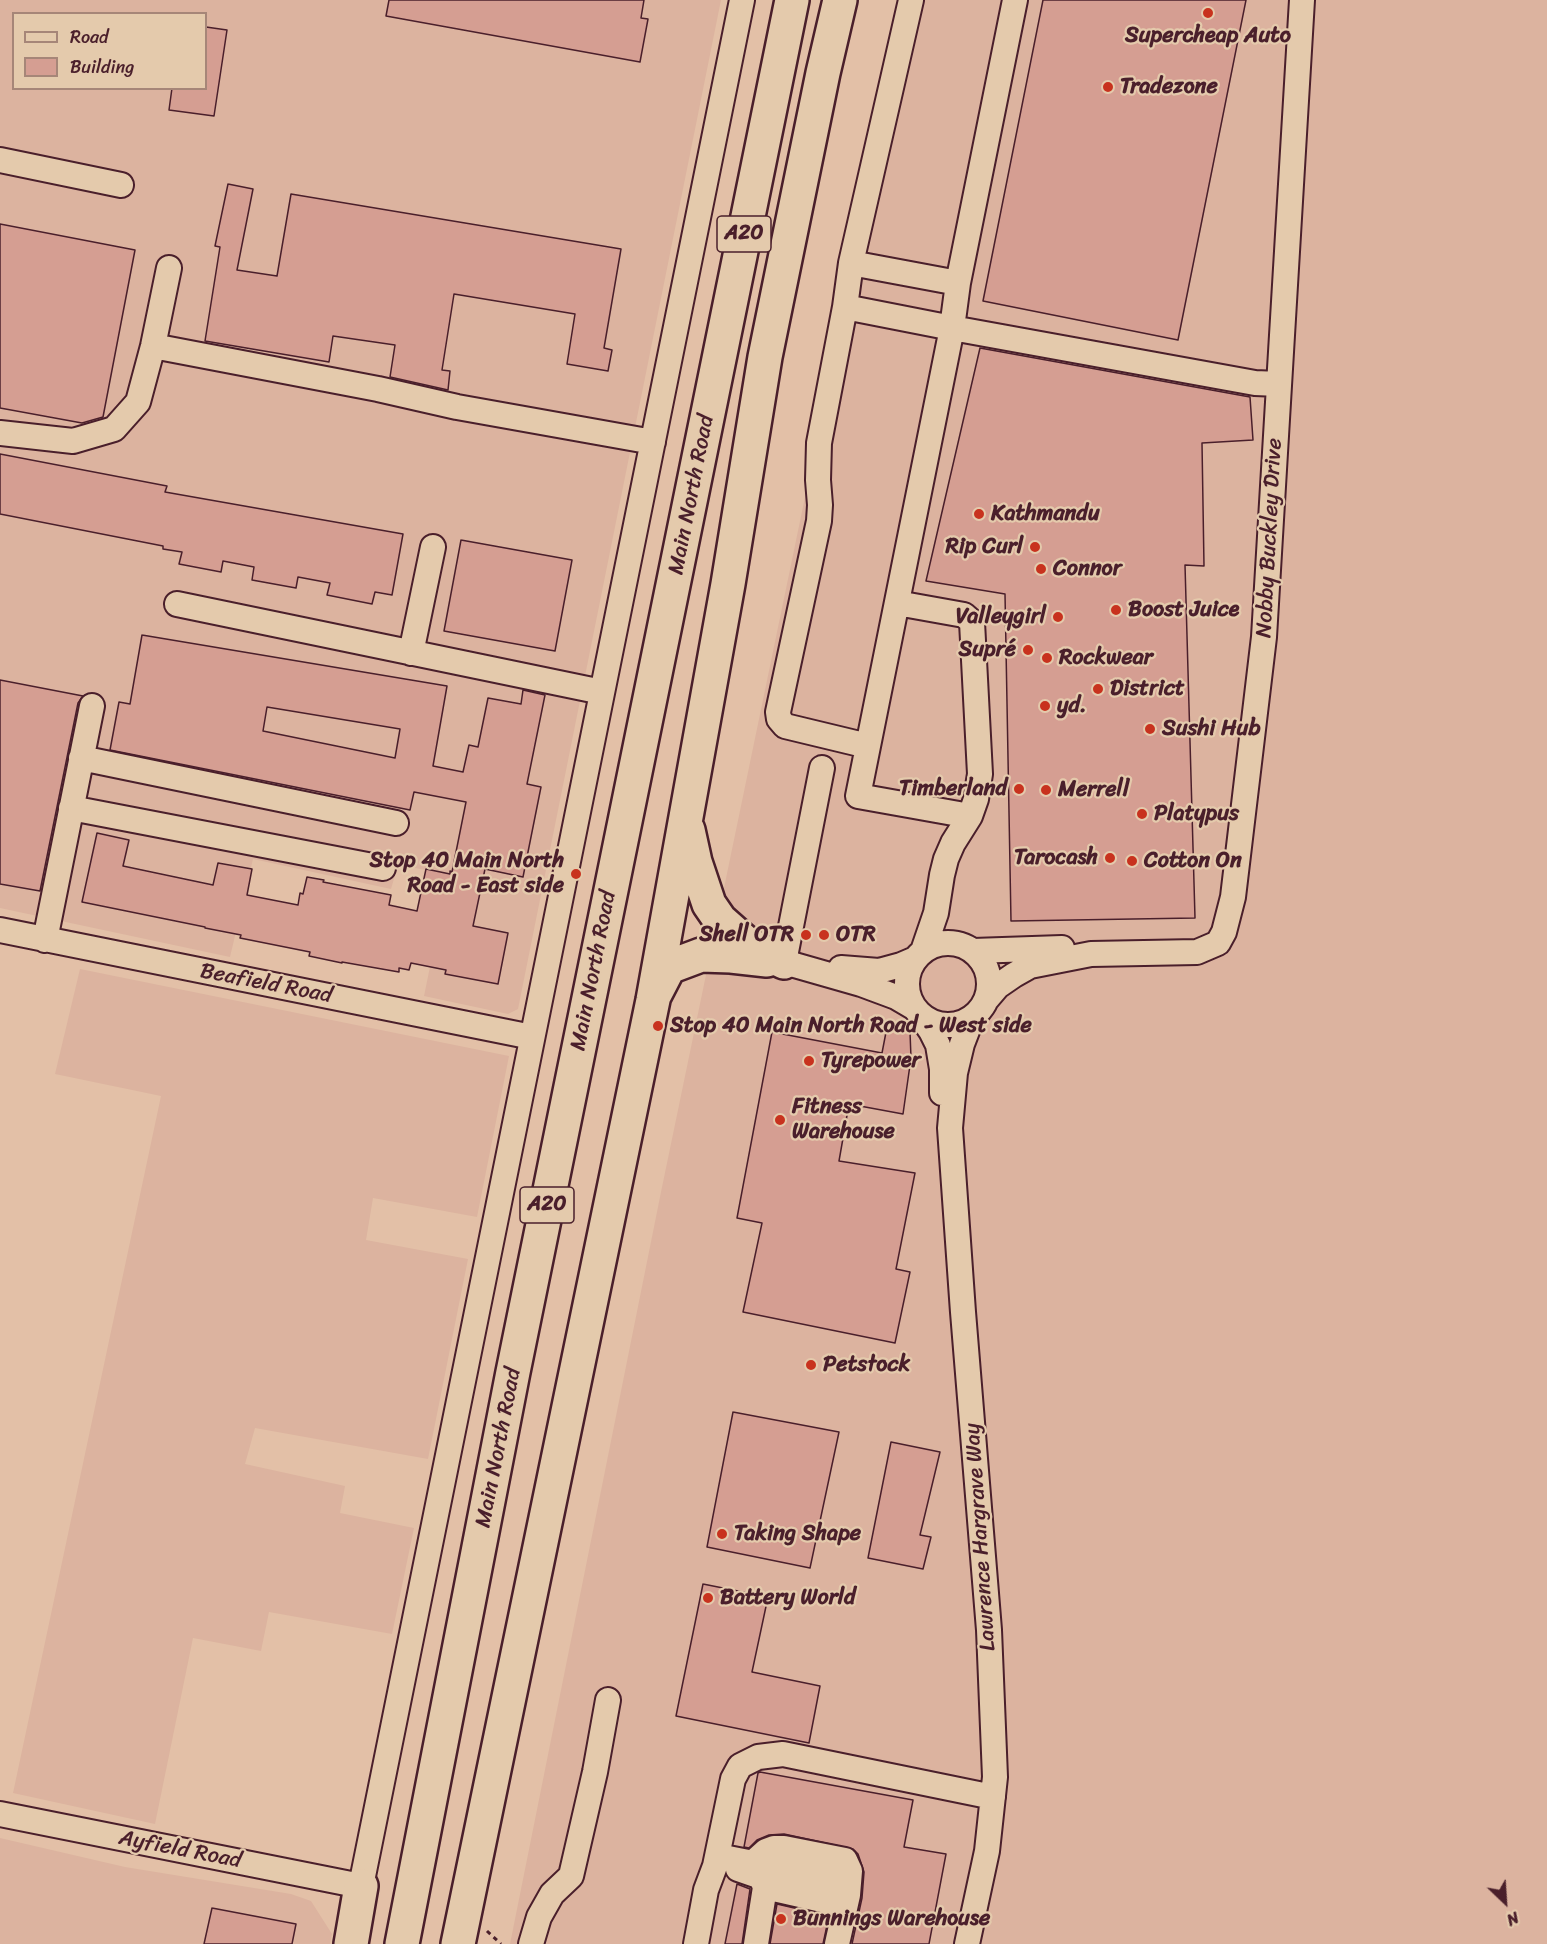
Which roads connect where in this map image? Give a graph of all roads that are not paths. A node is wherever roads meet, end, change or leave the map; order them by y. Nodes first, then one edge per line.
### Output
1 (742, 0) edge
2 (792, 0) edge
3 (840, 0) edge
4 (910, 0) edge
5 (1015, 0) edge
6 (1302, 0) edge
7 (0, 160) edge
8 (121, 184) dead end
9 (851, 263) junction
10 (170, 267) dead end
11 (958, 283) junction
12 (845, 307) junction
13 (952, 328) junction
14 (153, 346) junction
15 (1279, 384) junction
16 (0, 433) edge
17 (653, 442) junction
18 (432, 547) dead end
19 (897, 603) junction
20 (177, 604) dead end
21 (411, 653) junction
22 (602, 692) junction
23 (92, 706) dead end
24 (868, 746) junction
25 (81, 758) junction
26 (822, 768) dead end
27 (71, 808) junction
28 (970, 816) junction
29 (685, 820) junction
30 (396, 823) dead end
31 (383, 868) dead end
32 (942, 875) junction
33 (0, 930) edge
34 (45, 940) junction
35 (968, 949) junction
36 (1091, 954) junction
37 (919, 955) junction
38 (789, 964) junction
39 (653, 1000) junction
40 (979, 1009) junction
41 (916, 1011) junction
42 (532, 1037) junction
43 (950, 1128) junction
44 (608, 1700) dead end
45 (993, 1797) junction
46 (0, 1814) edge
47 (716, 1861) junction
48 (361, 1886) junction
49 (765, 1887) junction
50 (847, 1898) junction
51 (468, 1936) edge
52 (351, 1944) edge
53 (402, 1944) edge
54 (531, 1944) edge
55 (696, 1944) edge
56 (756, 1944) edge
57 (837, 1944) edge
58 (968, 1944) edge

1 - 17 street, Main North Road
2 - 53 highway, Main North Road / A20
3 - 29 highway, A20
4 - 9 street
5 - 11 street
6 - 15 street, Nobby Buckley Drive
7 - 8 street
9 - 11 street
9 - 12 street
10 - 14 street
11 - 13 street
12 - 13 street
12 - 24 street
13 - 15 street
13 - 19 street
14 - 16 street
14 - 17 street
15 - 36 street, Nobby Buckley Drive
17 - 22 street, Main North Road
18 - 21 street
19 - 24 street
19 - 28 street
20 - 21 street
21 - 22 street
22 - 42 street, Main North Road
23 - 25 street
24 - 28 street
25 - 27 street
25 - 30 street
26 - 38 street
27 - 31 street
27 - 34 street
28 - 32 street
29 - 38 highway
29 - 39 highway, A20
32 - 35 street
32 - 37 street
33 - 34 street, Beafield Road
34 - 42 street, Beafield Road
35 - 36 street, Nobby Buckley Drive
35 - 37 street
35 - 40 street
36 - 40 street, Nobby Buckley Drive
37 - 38 street
37 - 41 street
38 - 39 highway
38 - 41 street
39 - 51 highway, A20
40 - 41 street
40 - 43 street, Lawrence Hargrave Way
41 - 43 street, Lawrence Hargrave Way
42 - 48 street, Main North Road
43 - 45 street, Lawrence Hargrave Way
44 - 54 street
45 - 47 street
45 - 58 street, Lawrence Hargrave Way
46 - 48 street, Ayfield Road
47 - 49 street
47 - 50 street
47 - 55 street
48 - 52 highway
49 - 50 street
49 - 56 street
50 - 57 street

